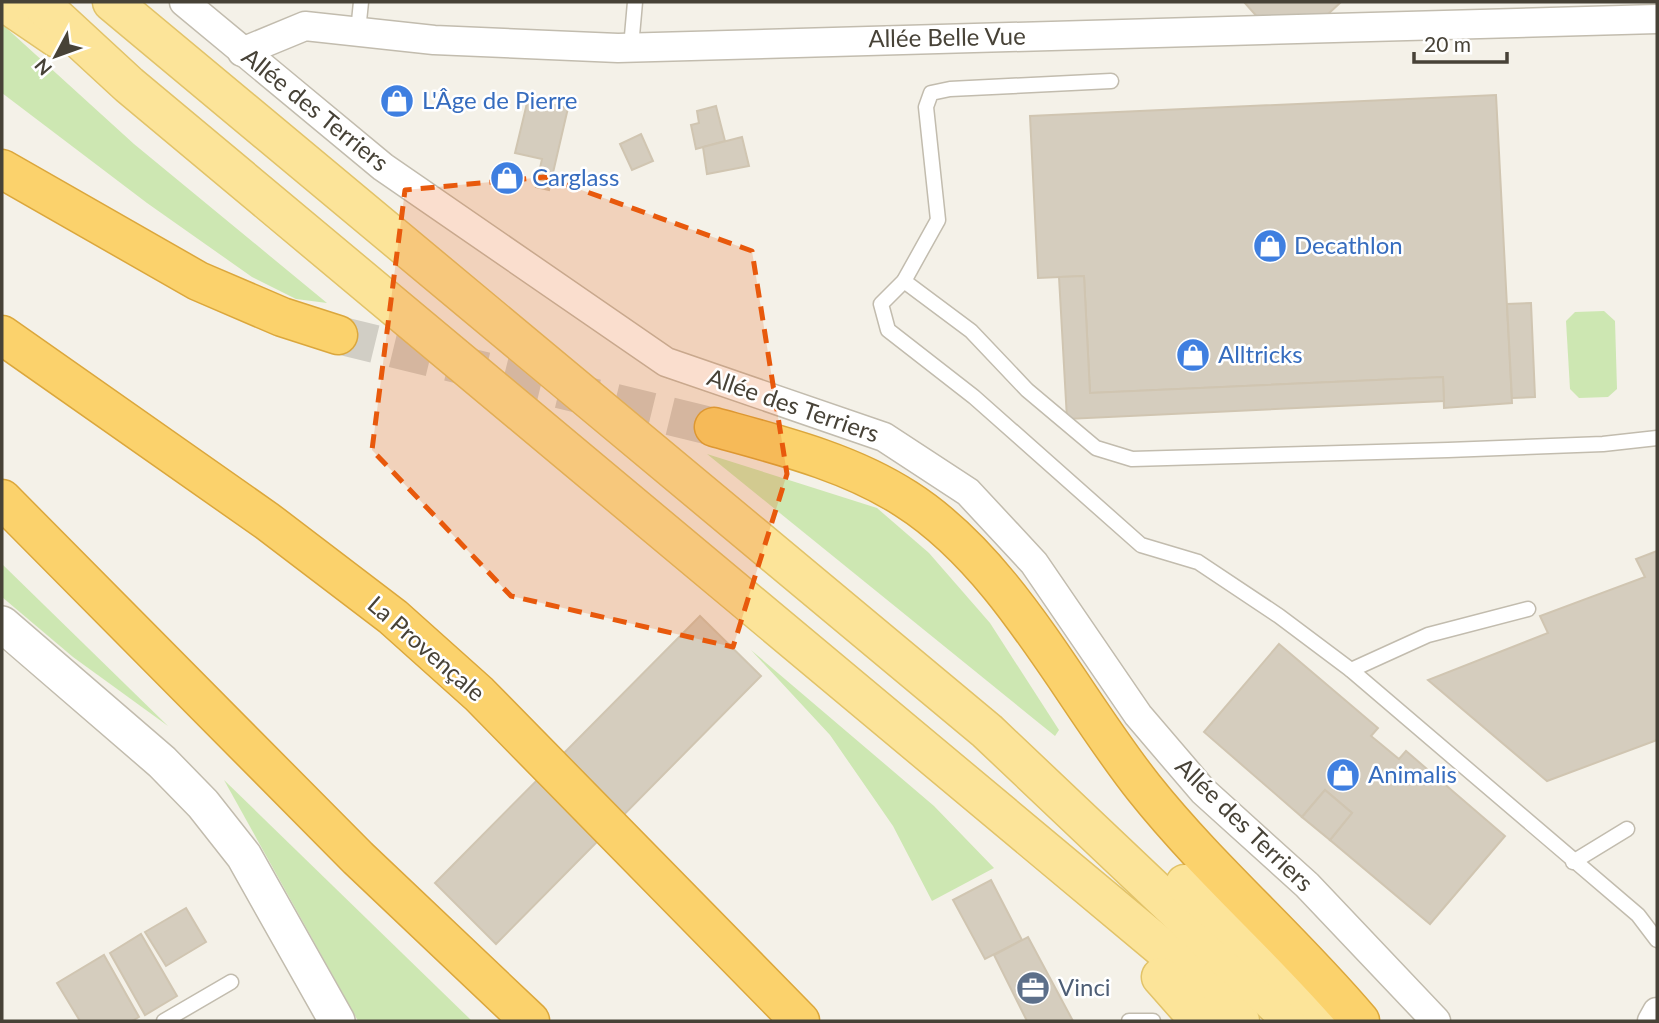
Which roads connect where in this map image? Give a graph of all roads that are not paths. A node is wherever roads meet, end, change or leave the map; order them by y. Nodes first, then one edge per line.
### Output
1 (4, 2) edge
2 (39, 2) edge
3 (112, 2) edge
4 (184, 2) edge
5 (361, 2) edge
6 (635, 2) edge
7 (1657, 19) edge
8 (358, 31) junction
9 (631, 47) junction
10 (242, 52) junction
11 (1111, 81) dead end
12 (129, 85) junction
13 (2, 169) edge
14 (904, 281) junction
15 (2, 335) edge
16 (338, 335) tunnel mouth
17 (713, 427) tunnel mouth
18 (1657, 438) edge
19 (2, 499) edge
20 (1528, 609) dead end
21 (2, 624) edge
22 (1351, 670) junction
23 (987, 731) junction
24 (1627, 829) dead end
25 (1038, 845) junction
26 (1573, 862) junction
27 (1657, 940) edge
28 (231, 982) dead end
29 (1657, 1012) edge
30 (164, 1021) edge
31 (337, 1021) edge
32 (530, 1021) edge
33 (800, 1021) edge
34 (1129, 1021) edge
35 (1153, 1021) edge
36 (1200, 1021) edge
37 (1240, 1021) edge
38 (1293, 1021) edge
39 (1338, 1021) edge
40 (1360, 1021) edge
41 (1436, 1021) edge
42 (1653, 1021) edge

1 - 12 main road
2 - 12 main road
3 - 23 main road
4 - 10 street, Allée des Terriers
5 - 8 lane
6 - 9 lane
7 - 9 street, Allée Belle Vue
8 - 9 street, Allée Belle Vue
8 - 10 street, Allée Belle Vue
10 - 41 street, Allée des Terriers
11 - 14 lane
12 - 25 main road
13 - 16 highway
14 - 18 lane
14 - 22 lane
15 - 33 highway, La Provençale
17 - 40 highway
19 - 32 highway
20 - 22 lane
21 - 31 street
22 - 26 lane
23 - 38 main road
23 - 39 main road
24 - 26 lane
25 - 36 main road
25 - 37 main road
26 - 27 lane
28 - 30 lane
29 - 42 street
34 - 35 lane

